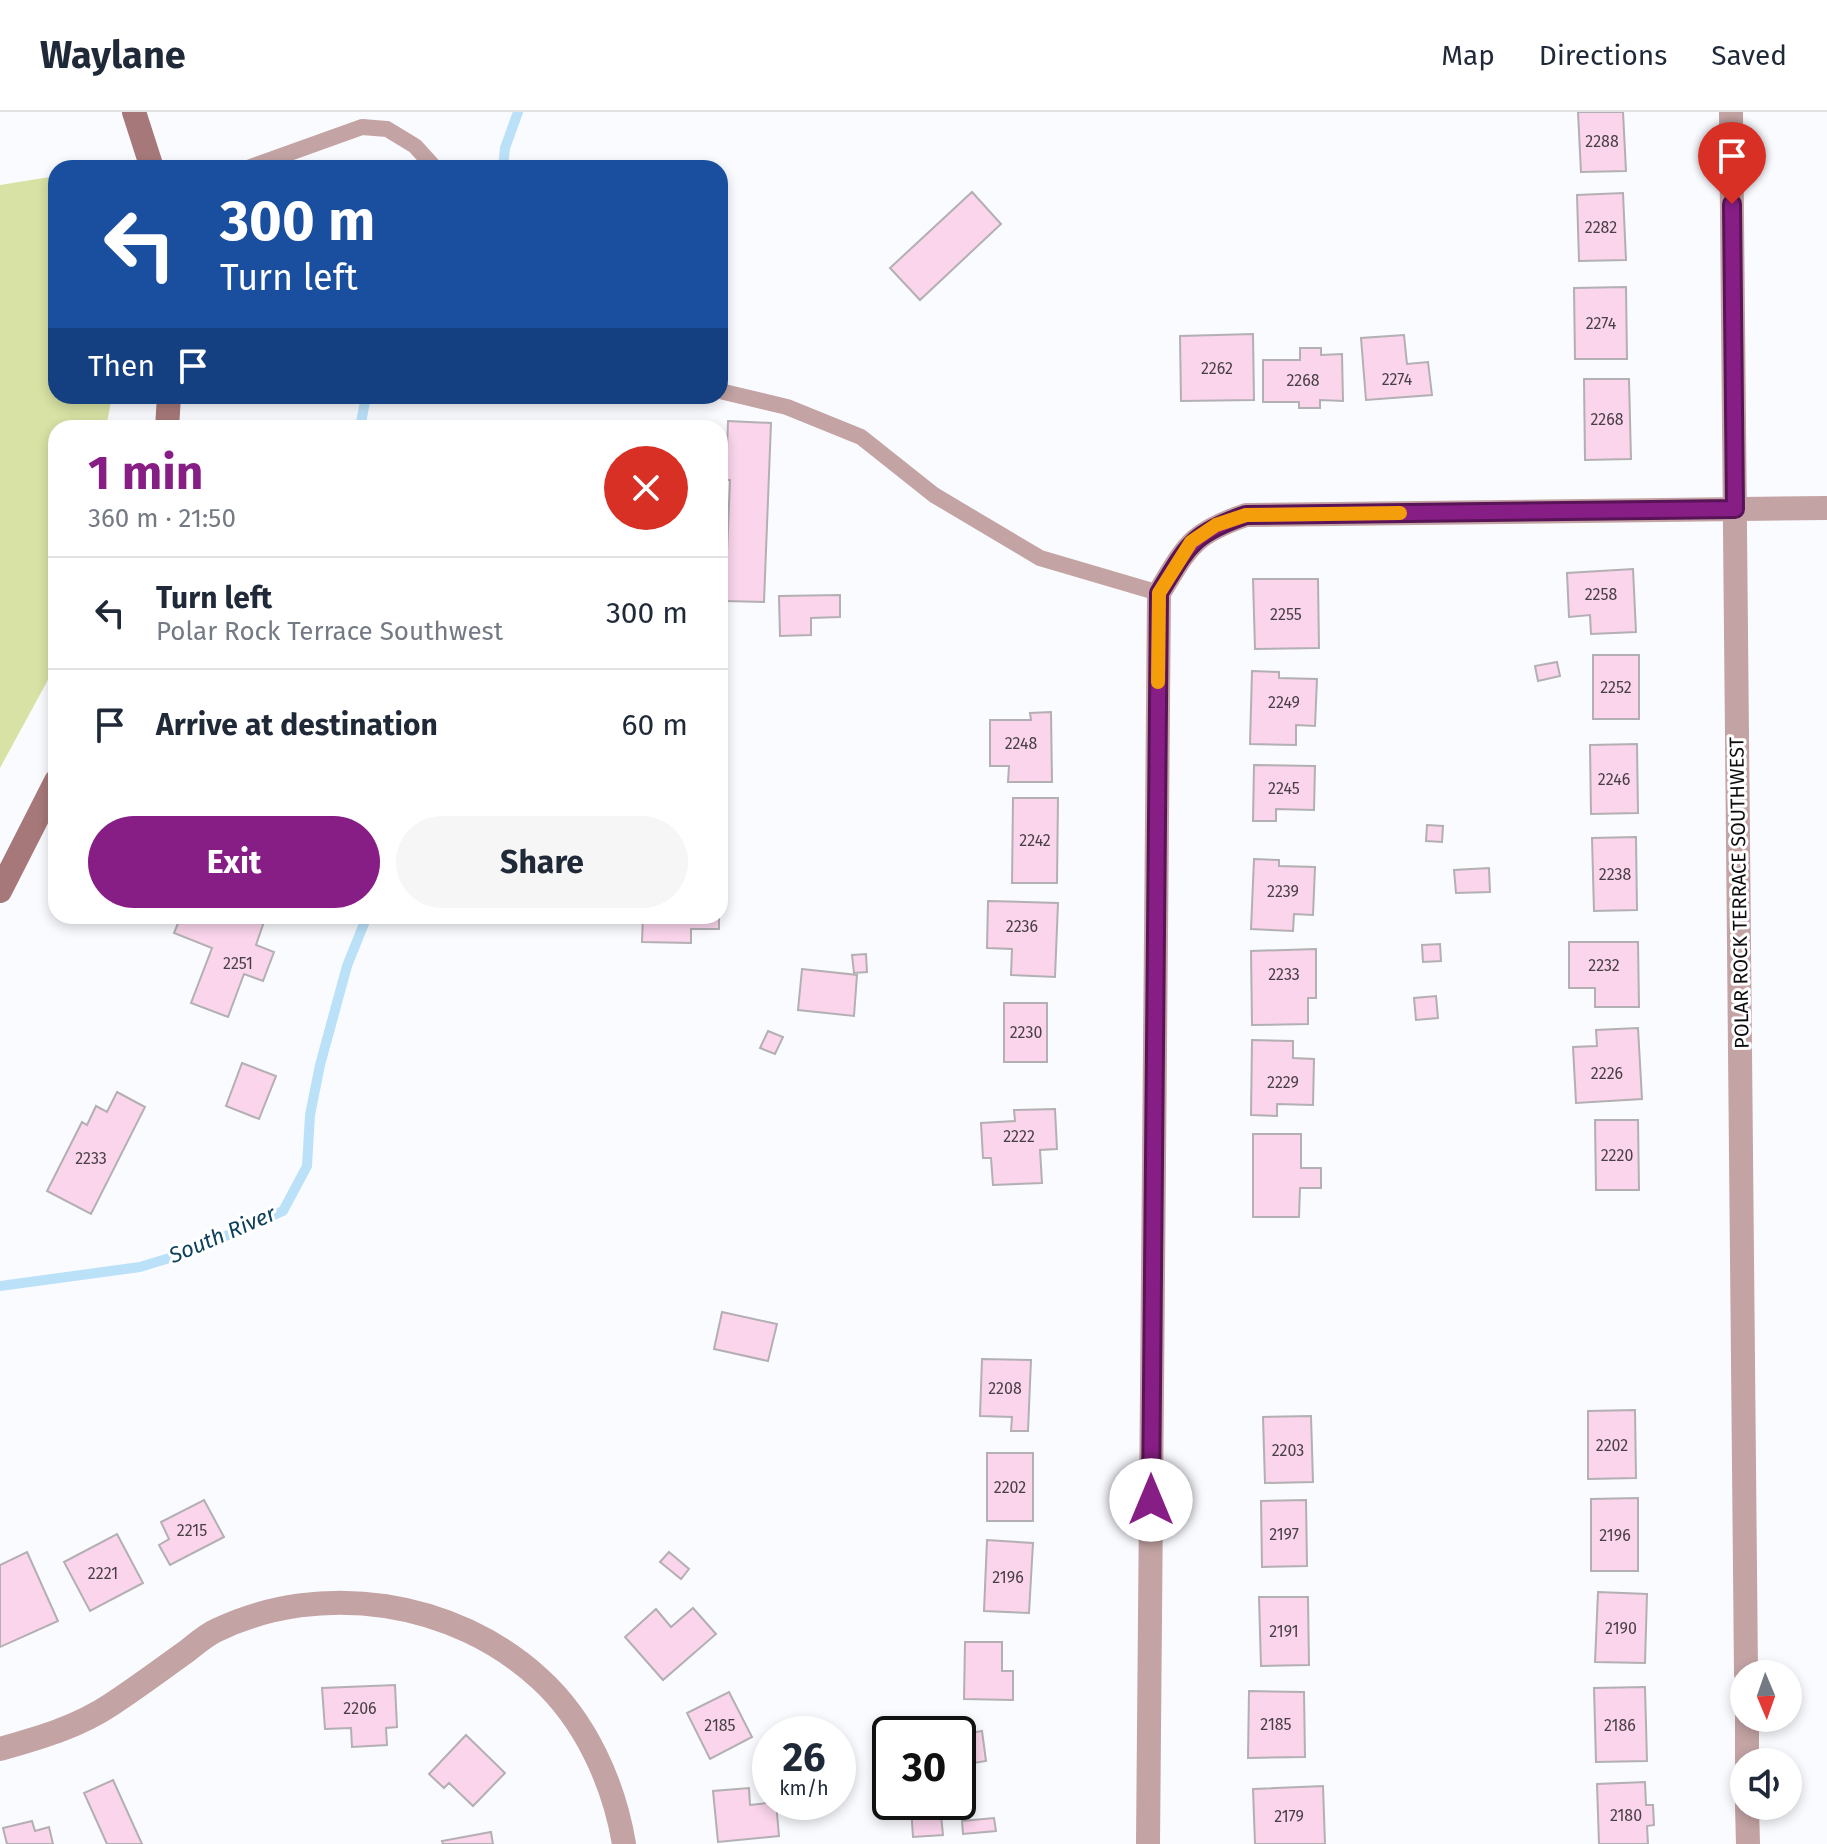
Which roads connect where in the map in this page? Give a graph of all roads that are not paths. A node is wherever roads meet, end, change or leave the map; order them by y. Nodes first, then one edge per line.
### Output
1 (134, 112) edge
2 (1731, 112) edge
3 (149, 160) edge
4 (270, 160) edge
5 (428, 160) edge
6 (728, 393) edge
7 (1827, 508) edge
8 (1735, 509) junction
9 (1159, 593) junction
10 (48, 797) edge
11 (0, 891) edge
12 (1746, 1660) edge
13 (0, 1749) edge
14 (1747, 1820) edge
15 (624, 1844) edge
16 (1148, 1844) edge
17 (1748, 1844) edge

1 - 3 street
2 - 8 street, POLAR ROCK TERRACE SOUTHWEST
4 - 5 lane
6 - 9 lane
7 - 8 street
8 - 9 street
8 - 12 street, POLAR ROCK TERRACE SOUTHWEST
9 - 16 street
10 - 11 street
13 - 15 street
14 - 17 street

